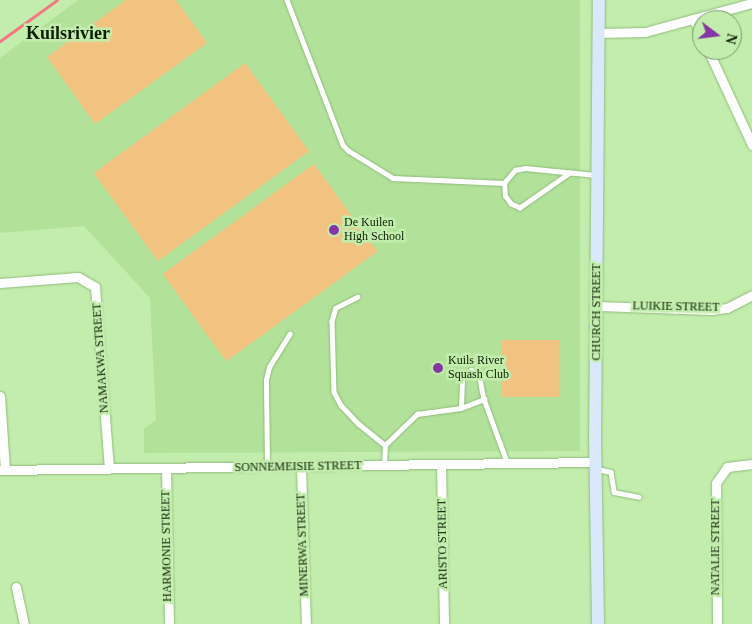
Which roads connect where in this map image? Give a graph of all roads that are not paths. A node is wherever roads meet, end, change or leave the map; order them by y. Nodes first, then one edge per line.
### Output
1 (287, 0) edge
2 (599, 0) edge
3 (752, 3) edge
4 (725, 10) edge
5 (692, 19) edge
6 (599, 33) junction
7 (713, 60) edge
8 (752, 145) edge
9 (570, 173) junction
10 (598, 175) junction
11 (504, 183) junction
12 (0, 283) edge
13 (752, 295) edge
14 (358, 297) dead end
15 (598, 306) junction
16 (290, 334) dead end
17 (0, 396) edge
18 (484, 399) junction
19 (461, 408) junction
20 (385, 445) junction
21 (508, 464) junction
22 (752, 464) edge
23 (442, 465) junction
24 (596, 465) junction
25 (384, 466) junction
26 (267, 467) junction
27 (301, 467) junction
28 (109, 468) junction
29 (166, 468) junction
30 (2, 470) edge
31 (639, 498) dead end
32 (16, 587) dead end
33 (24, 624) edge
34 (169, 624) edge
35 (306, 624) edge
36 (444, 624) edge
37 (598, 624) edge
38 (717, 624) edge

1 - 11 lane
2 - 6 street, CHURCH STREET
3 - 4 street
5 - 6 street
6 - 10 street, CHURCH STREET
7 - 8 street
9 - 10 lane
9 - 11 lane
9 - 11 lane
10 - 15 street, CHURCH STREET
12 - 28 street, NAMAKWA STREET
13 - 15 street, LUIKIE STREET
14 - 20 lane
15 - 24 street, CHURCH STREET
16 - 26 lane
17 - 30 street
18 - 19 lane
18 - 19 lane
18 - 21 lane
19 - 20 lane
20 - 25 lane
21 - 23 street, SONNEMEISIE STREET
21 - 24 street, SONNEMEISIE STREET
22 - 38 street, NATALIE STREET
23 - 25 street, SONNEMEISIE STREET
23 - 36 street, ARISTO STREET
24 - 31 lane
24 - 37 street, CHURCH STREET
25 - 27 street, SONNEMEISIE STREET
26 - 27 street, SONNEMEISIE STREET
26 - 29 street, SONNEMEISIE STREET
27 - 35 street, MINERWA STREET
28 - 29 street, SONNEMEISIE STREET
28 - 30 street, SONNEMEISIE STREET
29 - 34 street, HARMONIE STREET
32 - 33 street

